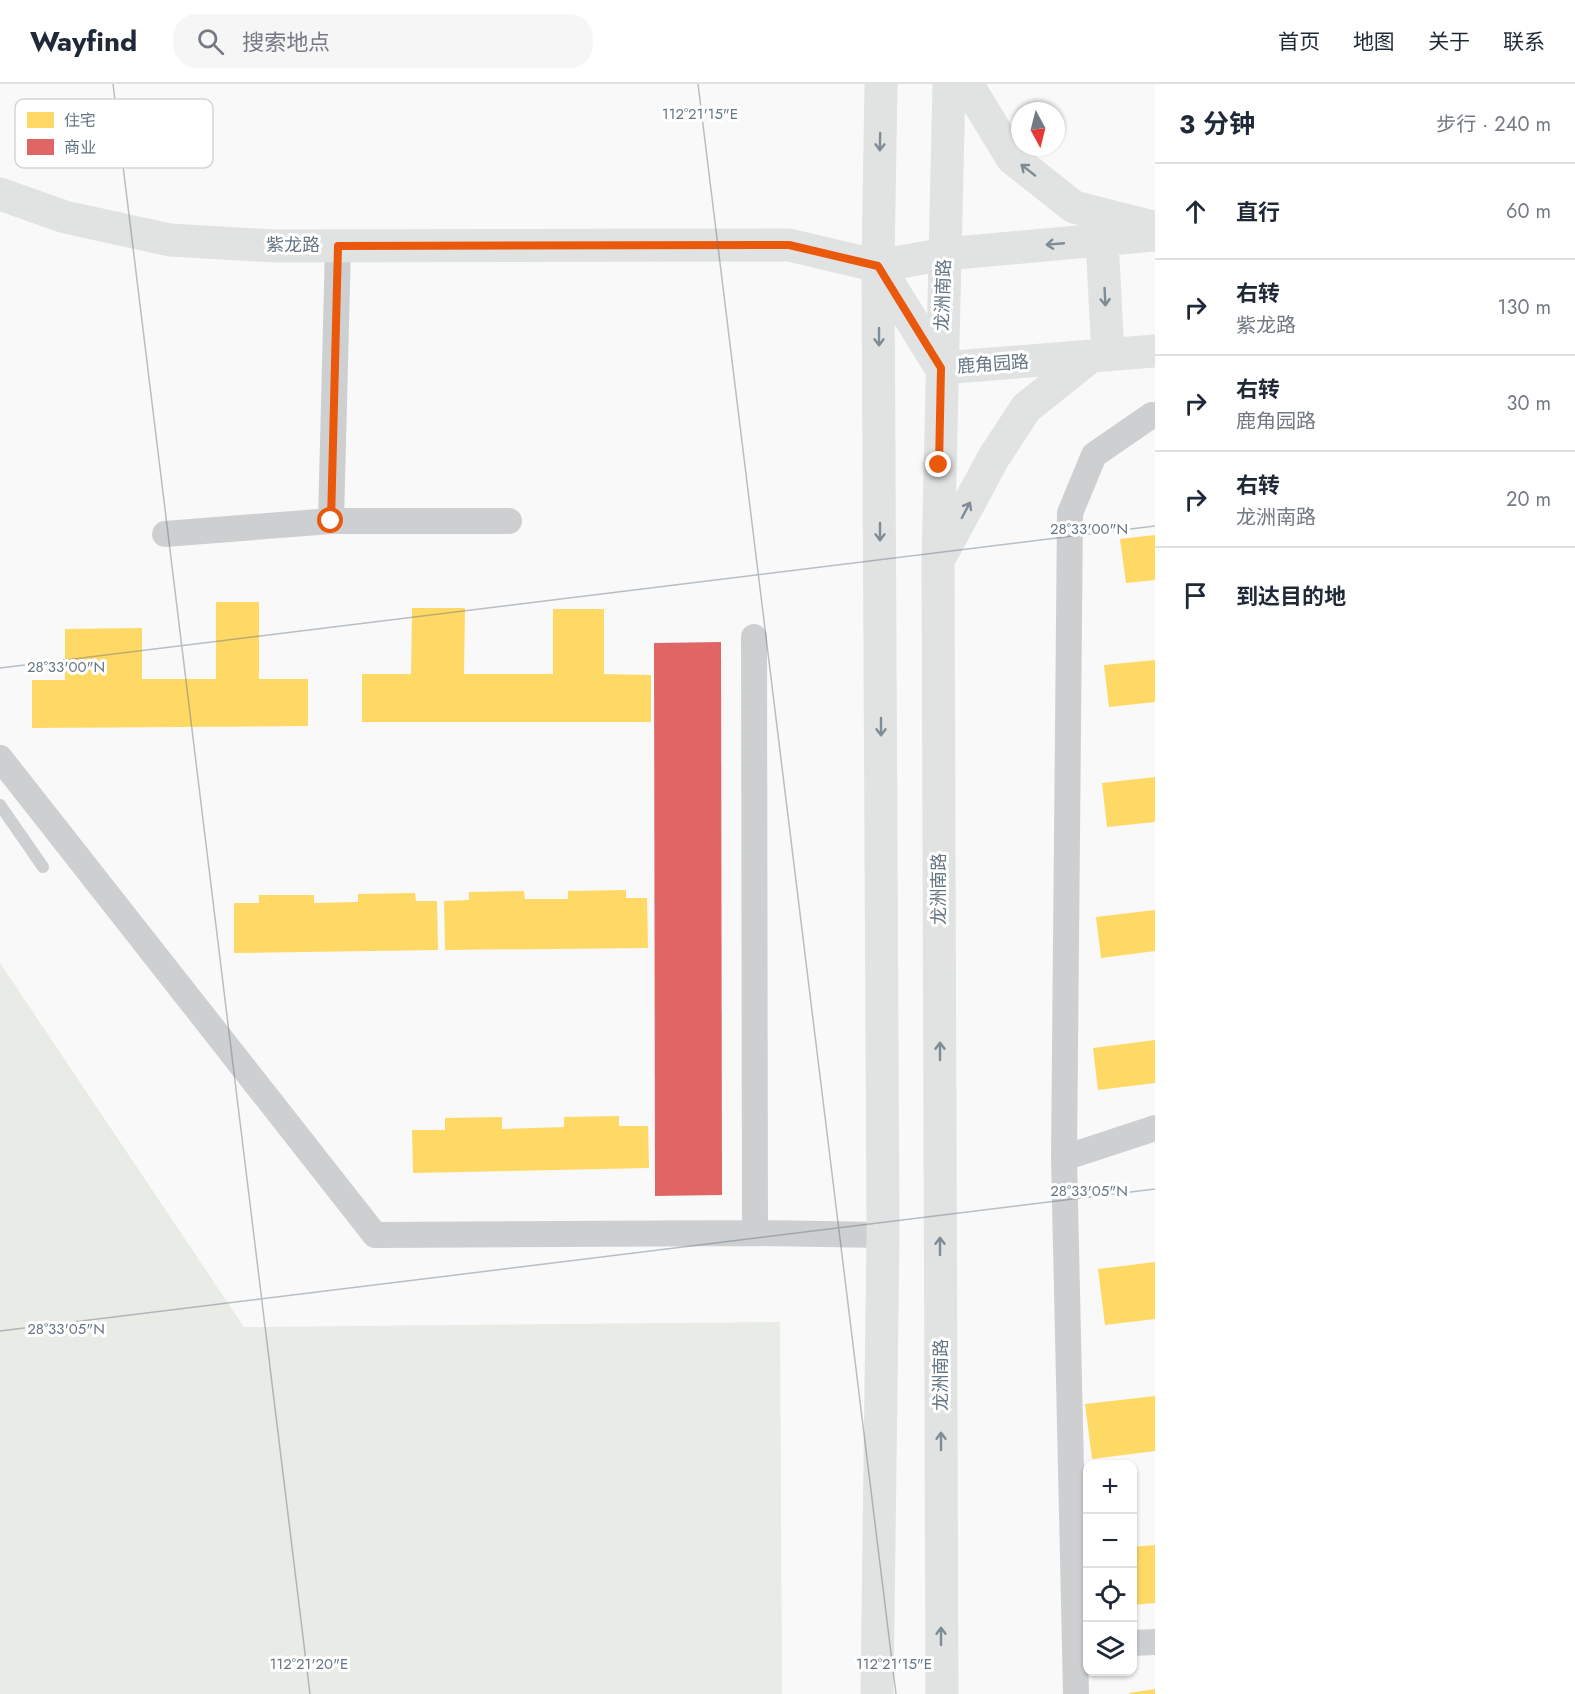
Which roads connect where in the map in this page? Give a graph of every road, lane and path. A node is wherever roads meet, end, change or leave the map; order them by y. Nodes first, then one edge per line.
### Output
1 (881, 84) edge
2 (949, 84) edge
3 (967, 84) edge
4 (0, 194) edge
5 (1155, 228) edge
6 (1155, 235) edge
7 (1102, 240) junction
8 (338, 246) junction
9 (945, 254) junction
10 (878, 266) junction
11 (1155, 351) edge
12 (1099, 356) junction
13 (941, 368) junction
14 (1152, 415) dead end
15 (331, 521) junction
16 (509, 521) dead end
17 (165, 534) dead end
18 (938, 561) junction
19 (754, 637) dead end
20 (0, 758) edge
21 (0, 805) edge
22 (43, 867) dead end
23 (1155, 1128) edge
24 (1064, 1158) junction
25 (755, 1233) junction
26 (884, 1235) junction
27 (1155, 1642) edge
28 (1137, 1643) edge
29 (1081, 1646) edge
30 (877, 1694) edge
31 (942, 1694) edge
32 (1076, 1694) edge

1 -> 10 main road
2 - 9 main road, 龙洲南路
5 -> 3 main road
4 - 8 main road, 紫龙路
6 - 7 main road
7 -> 9 main road
7 -> 12 main road
8 - 10 main road, 紫龙路
8 - 15 street
9 - 10 main road
9 - 13 main road, 龙洲南路
10 - 13 main road, 鹿角园路
10 -> 26 main road
11 - 12 main road, 鹿角园路
12 - 13 main road, 鹿角园路
18 -> 12 main road
13 - 18 main road, 龙洲南路
14 - 24 street
15 - 16 street
15 - 17 street
31 -> 18 main road, 龙洲南路
19 - 25 street
20 - 25 street
21 - 22 lane
23 - 24 street
24 - 29 street
25 - 26 street
26 - 30 main road
27 - 28 street
29 - 32 street

